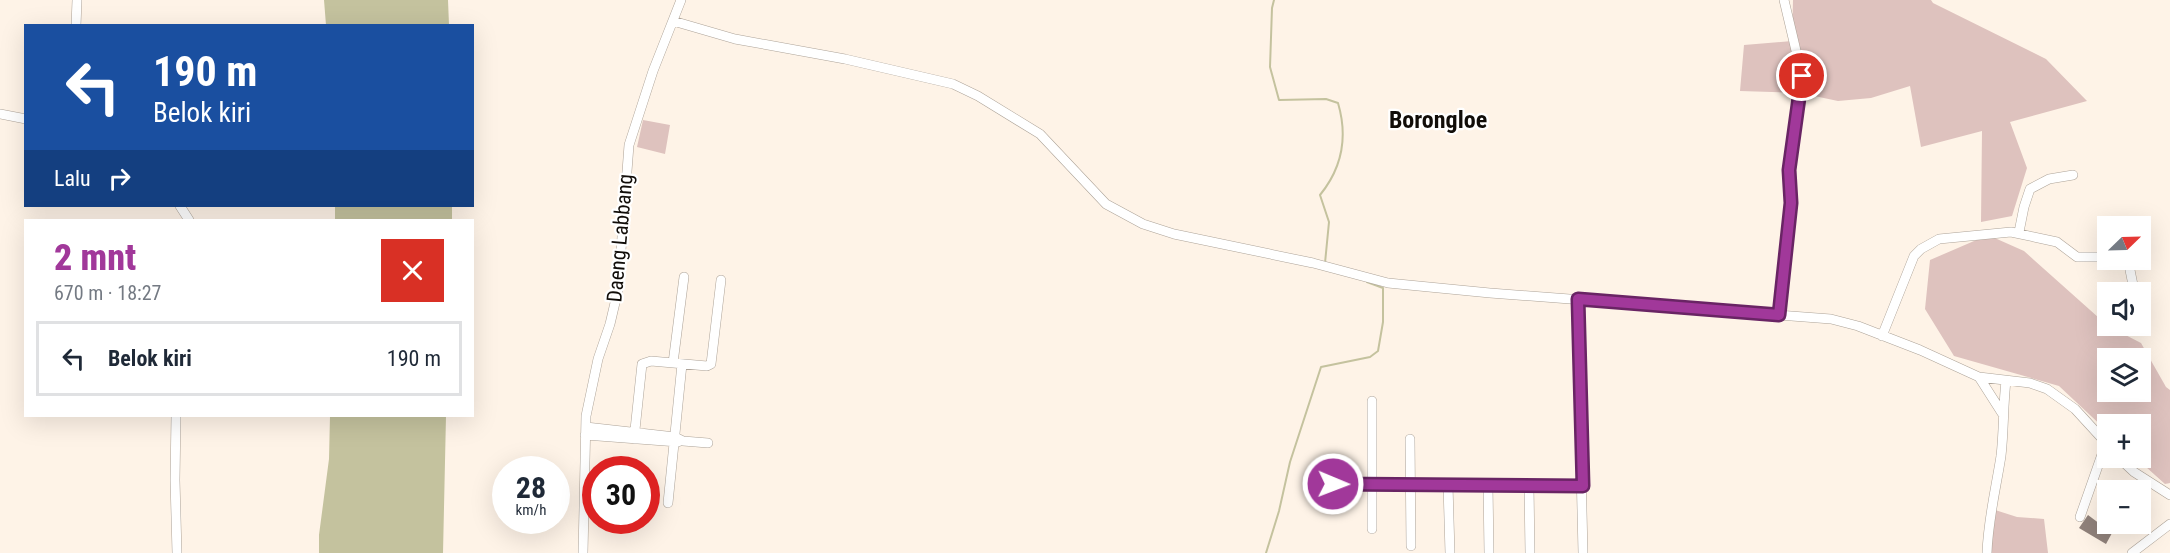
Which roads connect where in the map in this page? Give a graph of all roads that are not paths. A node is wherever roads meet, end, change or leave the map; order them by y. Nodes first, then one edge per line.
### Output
1 (77, 0) edge
2 (681, 0) edge
3 (1784, 0) edge
4 (673, 21) junction
5 (76, 24) edge
6 (0, 114) edge
7 (24, 119) edge
8 (2073, 175) dead end
9 (2019, 232) junction
10 (2097, 256) edge
11 (684, 277) dead end
12 (721, 280) dead end
13 (1578, 299) junction
14 (1779, 315) junction
15 (1882, 336) junction
16 (677, 363) junction
17 (1979, 377) junction
18 (2006, 381) junction
19 (1372, 401) dead end
20 (2002, 413) junction
21 (176, 417) edge
22 (586, 431) junction
23 (2097, 433) edge
24 (634, 436) junction
25 (1410, 439) dead end
26 (677, 440) junction
27 (708, 443) dead end
28 (2098, 468) edge
29 (2130, 468) edge
30 (1333, 484) dead end
31 (1372, 484) junction
32 (1410, 485) junction
33 (1448, 485) junction
34 (1488, 485) junction
35 (1530, 486) junction
36 (1583, 486) junction
37 (2170, 495) edge
38 (668, 503) dead end
39 (2080, 517) dead end
40 (2170, 524) edge
41 (1372, 529) dead end
42 (1411, 546) dead end
43 (177, 553) edge
44 (583, 553) edge
45 (1450, 553) edge
46 (1489, 553) edge
47 (1530, 553) edge
48 (1583, 553) edge
49 (1987, 553) edge
50 (2132, 553) edge

1 - 5 street
2 - 4 street, Daeng Labbang
3 - 14 street
4 - 13 street
4 - 22 street, Daeng Labbang
6 - 7 street
8 - 9 street
9 - 10 street
9 - 15 street
11 - 16 street
12 - 16 street
13 - 14 street
13 - 36 street
14 - 15 street
15 - 17 street
16 - 24 street
16 - 26 street
17 - 18 street
17 - 20 street
18 - 20 street
18 - 23 street
19 - 31 street
20 - 49 street
21 - 43 street
22 - 24 street
22 - 44 street, Daeng Labbang
24 - 26 street
25 - 32 street
26 - 27 street
26 - 38 street
28 - 39 street
29 - 37 street
30 - 31 street
31 - 32 street
31 - 41 street
32 - 33 street
32 - 42 street
33 - 34 street
33 - 45 street
34 - 35 street
34 - 46 street
35 - 36 street
35 - 47 street
36 - 48 street
40 - 50 street

